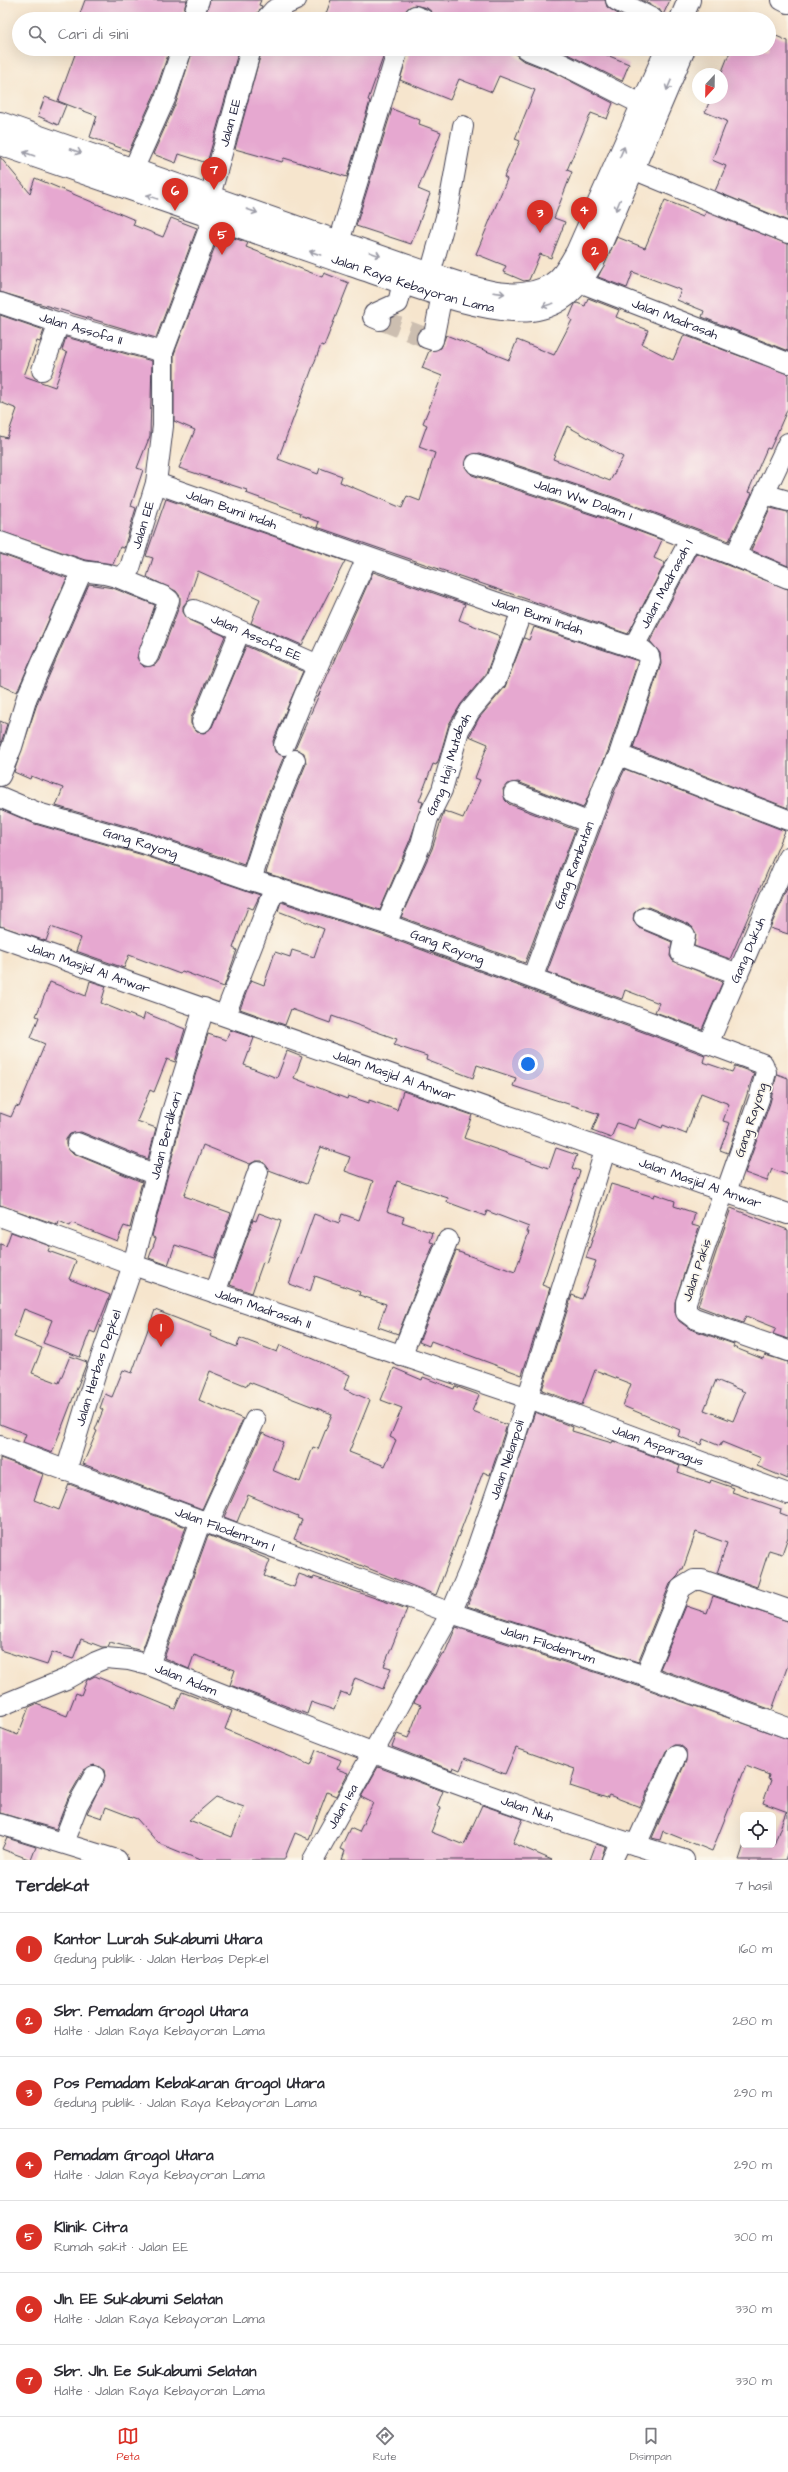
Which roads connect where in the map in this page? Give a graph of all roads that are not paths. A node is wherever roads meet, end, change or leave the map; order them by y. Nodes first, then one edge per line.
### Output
1 (199, 0) edge
2 (296, 0) edge
3 (616, 0) edge
4 (689, 0) edge
5 (704, 0) edge
6 (782, 0) edge
7 (788, 3) edge
8 (195, 12) edge
9 (272, 12) edge
10 (639, 12) edge
11 (684, 12) edge
12 (699, 12) edge
13 (179, 56) edge
14 (249, 56) edge
15 (396, 56) edge
16 (543, 56) edge
17 (672, 56) edge
18 (674, 56) edge
19 (643, 105) junction
20 (0, 123) edge
21 (463, 126) dead end
22 (0, 144) edge
23 (100, 169) junction
24 (633, 169) junction
25 (133, 170) junction
26 (211, 207) junction
27 (788, 233) edge
28 (339, 242) junction
29 (430, 274) junction
30 (571, 280) junction
31 (403, 282) junction
32 (442, 294) junction
33 (0, 303) edge
34 (380, 320) dead end
35 (59, 323) junction
36 (427, 338) dead end
37 (163, 352) junction
38 (788, 363) edge
39 (42, 370) dead end
40 (788, 443) edge
41 (476, 464) dead end
42 (156, 483) junction
43 (764, 494) junction
44 (788, 501) edge
45 (690, 540) junction
46 (0, 542) edge
47 (735, 556) junction
48 (367, 558) junction
49 (82, 571) junction
50 (117, 577) junction
51 (788, 578) edge
52 (194, 610) dead end
53 (522, 611) junction
54 (240, 630) junction
55 (634, 646) junction
56 (148, 656) dead end
57 (318, 665) junction
58 (202, 722) dead end
59 (619, 755) junction
60 (0, 776) edge
61 (514, 793) dead end
62 (0, 797) edge
63 (788, 820) edge
64 (590, 823) junction
65 (788, 857) edge
66 (251, 880) junction
67 (275, 887) junction
68 (644, 918) dead end
69 (386, 924) junction
70 (0, 937) edge
71 (738, 974) junction
72 (532, 976) junction
73 (204, 1008) junction
74 (225, 1015) junction
75 (708, 1044) junction
76 (77, 1143) dead end
77 (605, 1151) junction
78 (258, 1172) dead end
79 (156, 1175) junction
80 (725, 1192) junction
81 (788, 1214) edge
82 (0, 1216) edge
83 (448, 1240) dead end
84 (133, 1265) junction
85 (215, 1293) junction
86 (788, 1351) edge
87 (401, 1356) junction
88 (527, 1398) junction
89 (255, 1420) dead end
90 (0, 1446) edge
91 (66, 1471) junction
92 (788, 1494) edge
93 (204, 1522) junction
94 (788, 1610) edge
95 (451, 1613) junction
96 (149, 1665) junction
97 (645, 1676) junction
98 (0, 1706) edge
99 (788, 1728) edge
100 (372, 1754) junction
101 (676, 1756) dead end
102 (94, 1776) dead end
103 (0, 1824) edge
104 (63, 1843) junction
105 (628, 1843) junction
106 (117, 1860) edge
107 (313, 1860) edge
108 (612, 1860) edge
109 (684, 1860) edge

1 - 8 street
2 - 9 street
3 - 10 street
4 - 11 main road
5 - 12 main road
6 - 7 street
13 - 25 street
14 - 26 street, Jalan EE
15 - 28 street
16 - 19 street
17 - 19 main road, Jalan Raya Kebayoran Lama
18 -> 24 main road, Jalan Raya Kebayoran Lama
30 -> 19 main road, Jalan Raya Kebayoran Lama
20 -> 23 main road, Jalan Raya Kebayoran Lama
21 - 29 street
23 -> 22 main road, Jalan Raya Kebayoran Lama
23 - 25 main road, Jalan Raya Kebayoran Lama
26 -> 23 main road, Jalan Raya Kebayoran Lama
24 - 27 street
24 -> 30 main road, Jalan Raya Kebayoran Lama
25 - 26 main road, Jalan Raya Kebayoran Lama
26 -> 28 main road, Jalan Raya Kebayoran Lama
31 -> 26 main road, Jalan Raya Kebayoran Lama
26 - 37 street, Jalan EE
28 -> 29 main road, Jalan Raya Kebayoran Lama
29 -> 30 main road, Jalan Raya Kebayoran Lama
30 -> 32 main road, Jalan Raya Kebayoran Lama
30 - 38 street, Jalan Madrasah
31 - 32 main road, Jalan Raya Kebayoran Lama
31 - 34 street
32 - 36 street
33 - 35 street, Jalan Assofa II
35 - 37 street, Jalan Assofa II
35 - 39 street
37 - 42 street, Jalan EE
40 - 43 street
41 - 45 street, Jalan Ww Dalam I
42 - 48 street, Jalan Bumi Indah
42 - 50 street, Jalan EE
43 - 44 street
43 - 47 street
45 - 47 street, Jalan Madrasah I
45 - 55 street, Jalan Madrasah I
46 - 49 street
47 - 51 street, Jalan Madrasah I
48 - 53 street, Jalan Bumi Indah
48 - 57 street
49 - 50 street
49 - 60 street
50 - 56 street
52 - 54 street, Jalan Assofa EE
53 - 55 street, Jalan Bumi Indah
53 - 69 street, Gang Haji Mutabah
54 - 57 street, Jalan Assofa EE
54 - 58 street
55 - 59 street, Jalan Bumi Indah
57 - 66 street
59 - 63 street
59 - 64 street, Gang Rambutan
61 - 64 street
62 - 66 street, Gang Rayong
64 - 72 street, Gang Rambutan
65 - 71 street, Gang Dukuh
66 - 67 street, Gang Rayong
67 - 69 street, Gang Rayong
67 - 74 street
68 - 71 street
69 - 72 street, Gang Rayong
70 - 73 street, Jalan Masjid Al Anwar
71 - 75 street, Gang Dukuh
72 - 75 street, Gang Rayong
73 - 74 street, Jalan Masjid Al Anwar
73 - 79 street, Jalan Berdikari
74 - 77 street, Jalan Masjid Al Anwar
75 - 80 street, Gang Rayong
76 - 79 street
77 - 80 street, Jalan Masjid Al Anwar
77 - 88 street, Jalan Nelanpoli
78 - 85 street
79 - 84 street, Jalan Berdikari
80 - 81 street, Jalan Masjid Al Anwar
80 - 86 street, Jalan Pakis
82 - 84 street, Jalan Madrasah II
83 - 87 street
84 - 85 street, Jalan Madrasah II
84 - 91 street, Jalan Herbas Depkel
85 - 87 street, Jalan Madrasah II
87 - 88 street, Jalan Madrasah II
88 - 92 street, Jalan Asparagus
88 - 95 street, Jalan Nelanpoli
89 - 93 street
90 - 91 street, Jalan Filodenrum I
91 - 93 street, Jalan Filodenrum I
93 - 95 street, Jalan Filodenrum I
93 - 96 street
94 - 97 street
95 - 97 street, Jalan Filodenrum
95 - 100 street, Jalan Nelanpoli
96 - 98 street, Jalan Adam
96 - 100 street, Jalan Adam
97 - 99 street, Jalan Filodenrum
100 - 105 street, Jalan Nuh
100 - 107 street, Jalan Isa
101 - 105 street
102 - 104 street
103 - 104 street
104 - 106 street
105 - 108 street
105 - 109 street, Jalan Nuh

